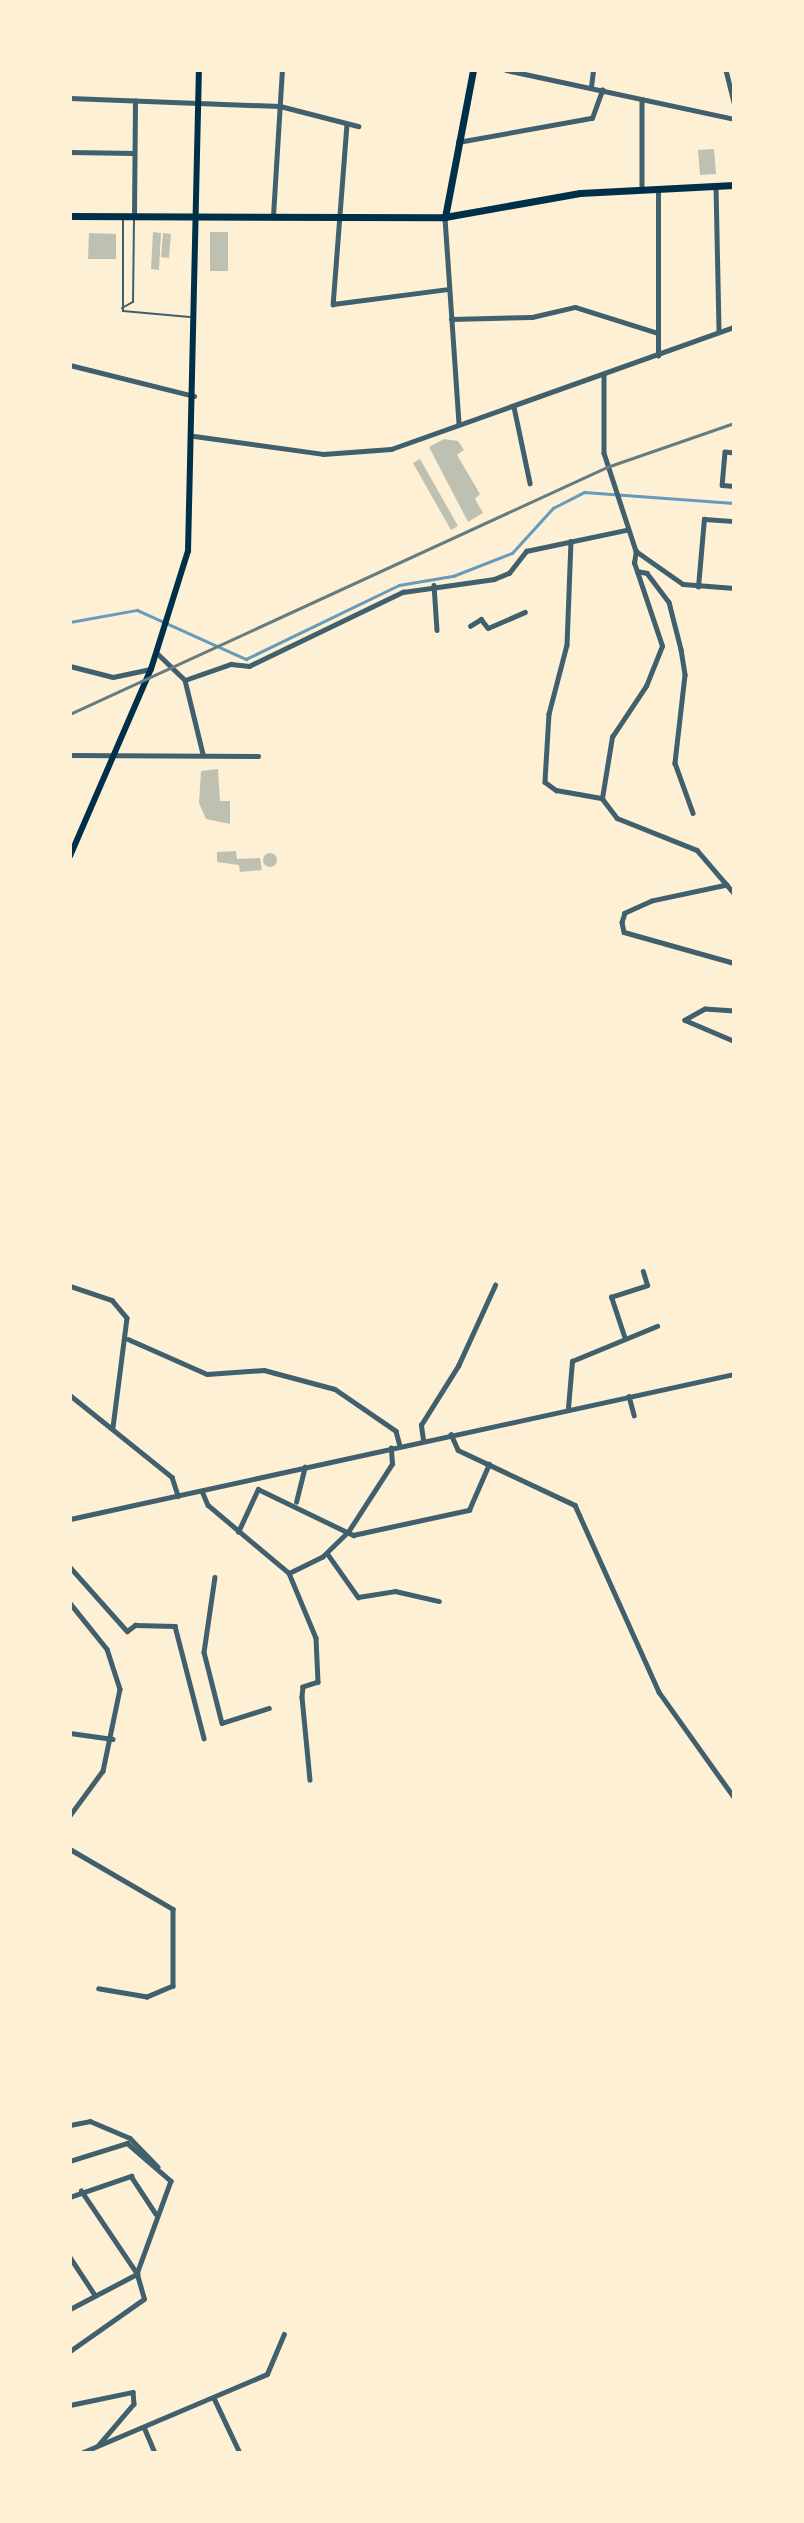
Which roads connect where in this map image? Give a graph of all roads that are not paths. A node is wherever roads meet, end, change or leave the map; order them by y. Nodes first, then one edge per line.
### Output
1 (199, 70) edge
2 (282, 70) edge
3 (473, 70) edge
4 (507, 70) edge
5 (593, 70) edge
6 (726, 70) edge
7 (591, 87) junction
8 (602, 90) junction
9 (70, 98) edge
10 (642, 99) junction
11 (135, 100) junction
12 (199, 103) junction
13 (734, 103) edge
14 (280, 106) junction
15 (734, 118) edge
16 (347, 124) junction
17 (358, 126) dead end
18 (458, 142) junction
19 (70, 152) edge
20 (134, 153) junction
21 (734, 185) edge
22 (716, 186) junction
23 (658, 188) junction
24 (642, 189) junction
25 (70, 216) edge
26 (338, 216) junction
27 (123, 217) junction
28 (134, 217) junction
29 (273, 217) junction
30 (445, 217) junction
31 (197, 218) junction
32 (449, 289) junction
33 (121, 308) junction
34 (196, 317) junction
35 (451, 319) junction
36 (734, 327) edge
37 (719, 332) junction
38 (658, 333) junction
39 (658, 356) junction
40 (70, 365) edge
41 (604, 375) junction
42 (194, 396) junction
43 (513, 407) junction
44 (459, 426) junction
45 (194, 436) junction
46 (734, 453) edge
47 (530, 483) dead end
48 (734, 486) edge
49 (734, 521) edge
50 (626, 530) junction
51 (572, 541) junction
52 (636, 551) junction
53 (636, 570) junction
54 (434, 585) junction
55 (698, 587) junction
56 (734, 588) edge
57 (525, 612) dead end
58 (470, 626) dead end
59 (437, 630) dead end
60 (156, 651) junction
61 (70, 666) edge
62 (151, 668) junction
63 (186, 680) junction
64 (203, 754) junction
65 (70, 755) edge
66 (258, 756) dead end
67 (108, 759) junction
68 (602, 798) junction
69 (693, 813) dead end
70 (70, 856) edge
71 (727, 885) junction
72 (734, 893) edge
73 (734, 963) edge
74 (734, 1011) edge
75 (734, 1041) edge
76 (643, 1272) dead end
77 (495, 1285) dead end
78 (70, 1286) edge
79 (657, 1326) dead end
80 (625, 1336) junction
81 (128, 1339) junction
82 (734, 1374) edge
83 (70, 1395) edge
84 (629, 1395) junction
85 (568, 1408) junction
86 (634, 1415) dead end
87 (113, 1427) junction
88 (452, 1434) junction
89 (423, 1440) junction
90 (400, 1446) junction
91 (391, 1448) junction
92 (489, 1464) junction
93 (306, 1467) junction
94 (202, 1491) junction
95 (178, 1496) junction
96 (296, 1502) junction
97 (70, 1519) edge
98 (239, 1532) junction
99 (348, 1532) junction
100 (327, 1553) junction
101 (70, 1567) edge
102 (289, 1573) junction
103 (215, 1577) dead end
104 (439, 1601) dead end
105 (70, 1603) edge
106 (269, 1708) dead end
107 (70, 1733) edge
108 (204, 1738) dead end
109 (113, 1739) junction
110 (310, 1780) dead end
111 (734, 1797) edge
112 (70, 1816) edge
113 (70, 1849) edge
114 (99, 1989) dead end
115 (70, 2126) edge
116 (70, 2161) edge
117 (158, 2168) junction
118 (81, 2192) junction
119 (70, 2197) edge
120 (157, 2215) junction
121 (70, 2257) edge
122 (137, 2274) junction
123 (95, 2295) junction
124 (70, 2309) edge
125 (284, 2334) dead end
126 (70, 2351) edge
127 (214, 2398) junction
128 (70, 2405) edge
129 (144, 2427) junction
130 (99, 2445) junction
131 (81, 2453) edge
132 (155, 2453) edge
133 (240, 2453) edge

1 - 12 main road
2 - 14 street
3 - 18 highway
4 - 7 street
5 - 7 street
6 - 13 street
7 - 8 street
8 - 10 street
8 - 18 street
9 - 11 street
10 - 15 street
10 - 24 street
11 - 12 street
11 - 20 street
12 - 14 street
12 - 31 main road
14 - 16 street
14 - 29 street
16 - 17 street
16 - 26 street
18 - 30 highway
19 - 20 street
20 - 28 street
21 - 22 highway
22 - 23 highway
22 - 37 street
23 - 24 highway
23 - 38 street
24 - 30 highway
25 - 27 highway
26 - 29 highway
26 - 30 highway
26 - 32 street
27 - 28 highway
27 - 33 lane
28 - 31 highway
28 - 33 lane
29 - 31 highway
30 - 32 street
31 - 34 main road
32 - 35 street
33 - 34 lane
34 - 42 main road
35 - 38 street
35 - 44 street
36 - 37 street
37 - 39 street
38 - 39 street
39 - 41 street
40 - 42 street
41 - 43 street
41 - 50 street
42 - 45 main road
43 - 44 street
43 - 47 street
44 - 45 street
45 - 60 main road
46 - 48 street
49 - 55 street
50 - 51 street
50 - 52 street
51 - 54 street
51 - 68 street
52 - 53 street
52 - 55 street
53 - 68 street
53 - 69 street
54 - 59 street
54 - 63 street
55 - 56 street
57 - 58 street
60 - 62 main road
60 - 63 street
61 - 62 street
62 - 67 main road
63 - 64 street
64 - 66 street
64 - 67 street
65 - 67 street
67 - 70 main road
68 - 71 street
71 - 72 street
71 - 73 street
74 - 75 street
76 - 80 street
77 - 89 street
78 - 81 street
79 - 80 street
80 - 85 street
81 - 87 street
81 - 90 street
82 - 84 street
83 - 87 street
84 - 85 street
84 - 86 street
85 - 88 street
87 - 95 street
88 - 89 street
88 - 92 street
89 - 90 street
90 - 91 street
91 - 93 street
91 - 99 street
92 - 99 street
92 - 111 street
93 - 94 street
93 - 96 street
94 - 95 street
94 - 98 street
95 - 97 street
96 - 98 street
96 - 99 street
98 - 102 street
99 - 100 street
100 - 102 street
100 - 104 street
101 - 108 street
102 - 110 street
103 - 106 street
105 - 109 street
107 - 109 street
109 - 112 street
113 - 114 street
115 - 117 street
116 - 117 street
117 - 120 street
118 - 119 street
118 - 120 street
118 - 122 street
120 - 122 street
121 - 123 street
122 - 123 street
122 - 126 street
123 - 124 street
125 - 127 street
127 - 129 street
127 - 133 street
128 - 130 street
129 - 130 street
129 - 132 street
130 - 131 street

